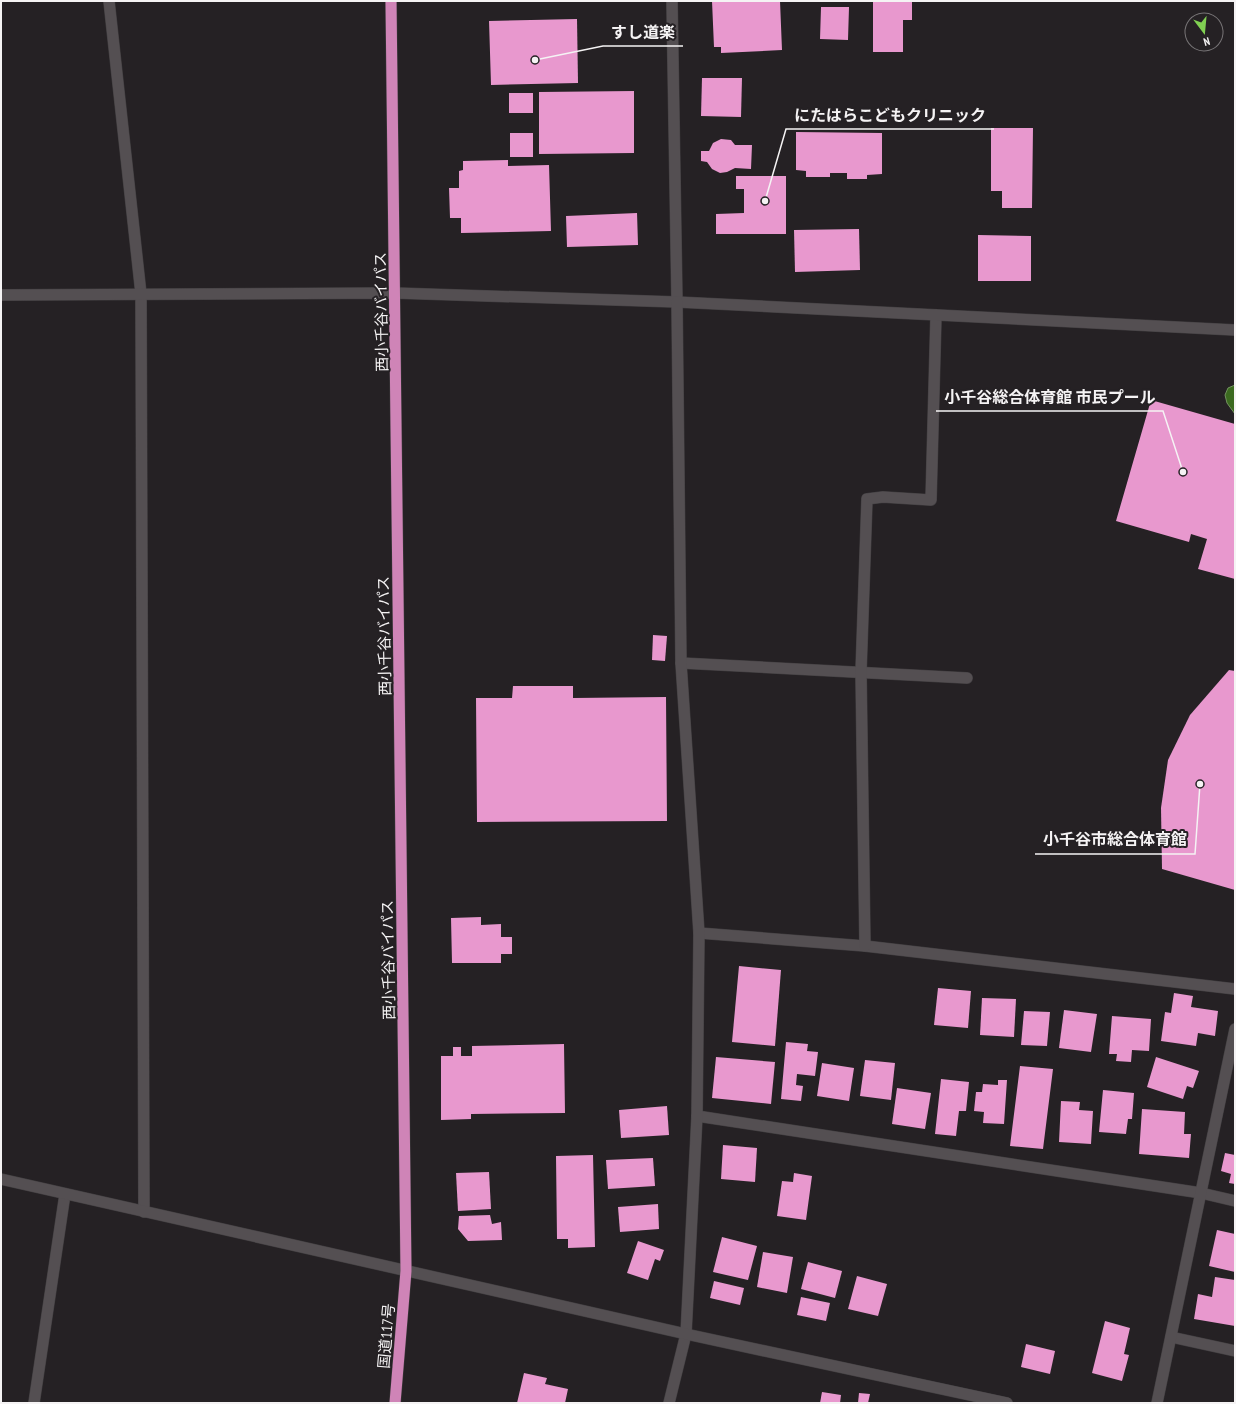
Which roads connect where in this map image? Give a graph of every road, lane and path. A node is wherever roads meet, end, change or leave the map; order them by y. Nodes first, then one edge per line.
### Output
1 (109, 1) edge
2 (391, 1) edge
3 (672, 1) edge
4 (396, 293) junction
5 (141, 294) junction
6 (1, 295) edge
7 (677, 302) junction
8 (936, 315) junction
9 (1235, 330) edge
10 (680, 663) junction
11 (861, 672) junction
12 (967, 678) dead end
13 (698, 934) junction
14 (865, 946) junction
15 (1235, 989) edge
16 (1235, 1029) edge
17 (1232, 1058) edge
18 (697, 1116) junction
19 (1, 1179) edge
20 (1201, 1193) junction
21 (65, 1194) junction
22 (1235, 1201) edge
23 (144, 1212) junction
24 (406, 1271) junction
25 (686, 1334) junction
26 (1171, 1337) junction
27 (1235, 1351) edge
28 (34, 1403) edge
29 (395, 1403) edge
30 (669, 1403) edge
31 (1007, 1403) edge
32 (1157, 1403) edge

1 - 5 street
2 - 4 highway, 西小千谷バイパス
3 - 7 street
4 - 5 street
4 - 7 street
4 - 24 highway, 西小千谷バイパス
5 - 6 street
5 - 23 street
7 - 8 street
7 - 10 street
8 - 9 street
8 - 11 street
10 - 11 street
10 - 13 street
11 - 12 street
11 - 14 street
13 - 14 street
13 - 18 street
14 - 15 street
16 - 17 street
17 - 20 street
18 - 20 street
18 - 25 street
19 - 21 street
20 - 22 street
20 - 26 street
21 - 23 street
21 - 28 street
23 - 24 street
24 - 25 street
24 - 29 highway, 国道117号
25 - 30 street
25 - 31 street
26 - 27 street
26 - 32 street

